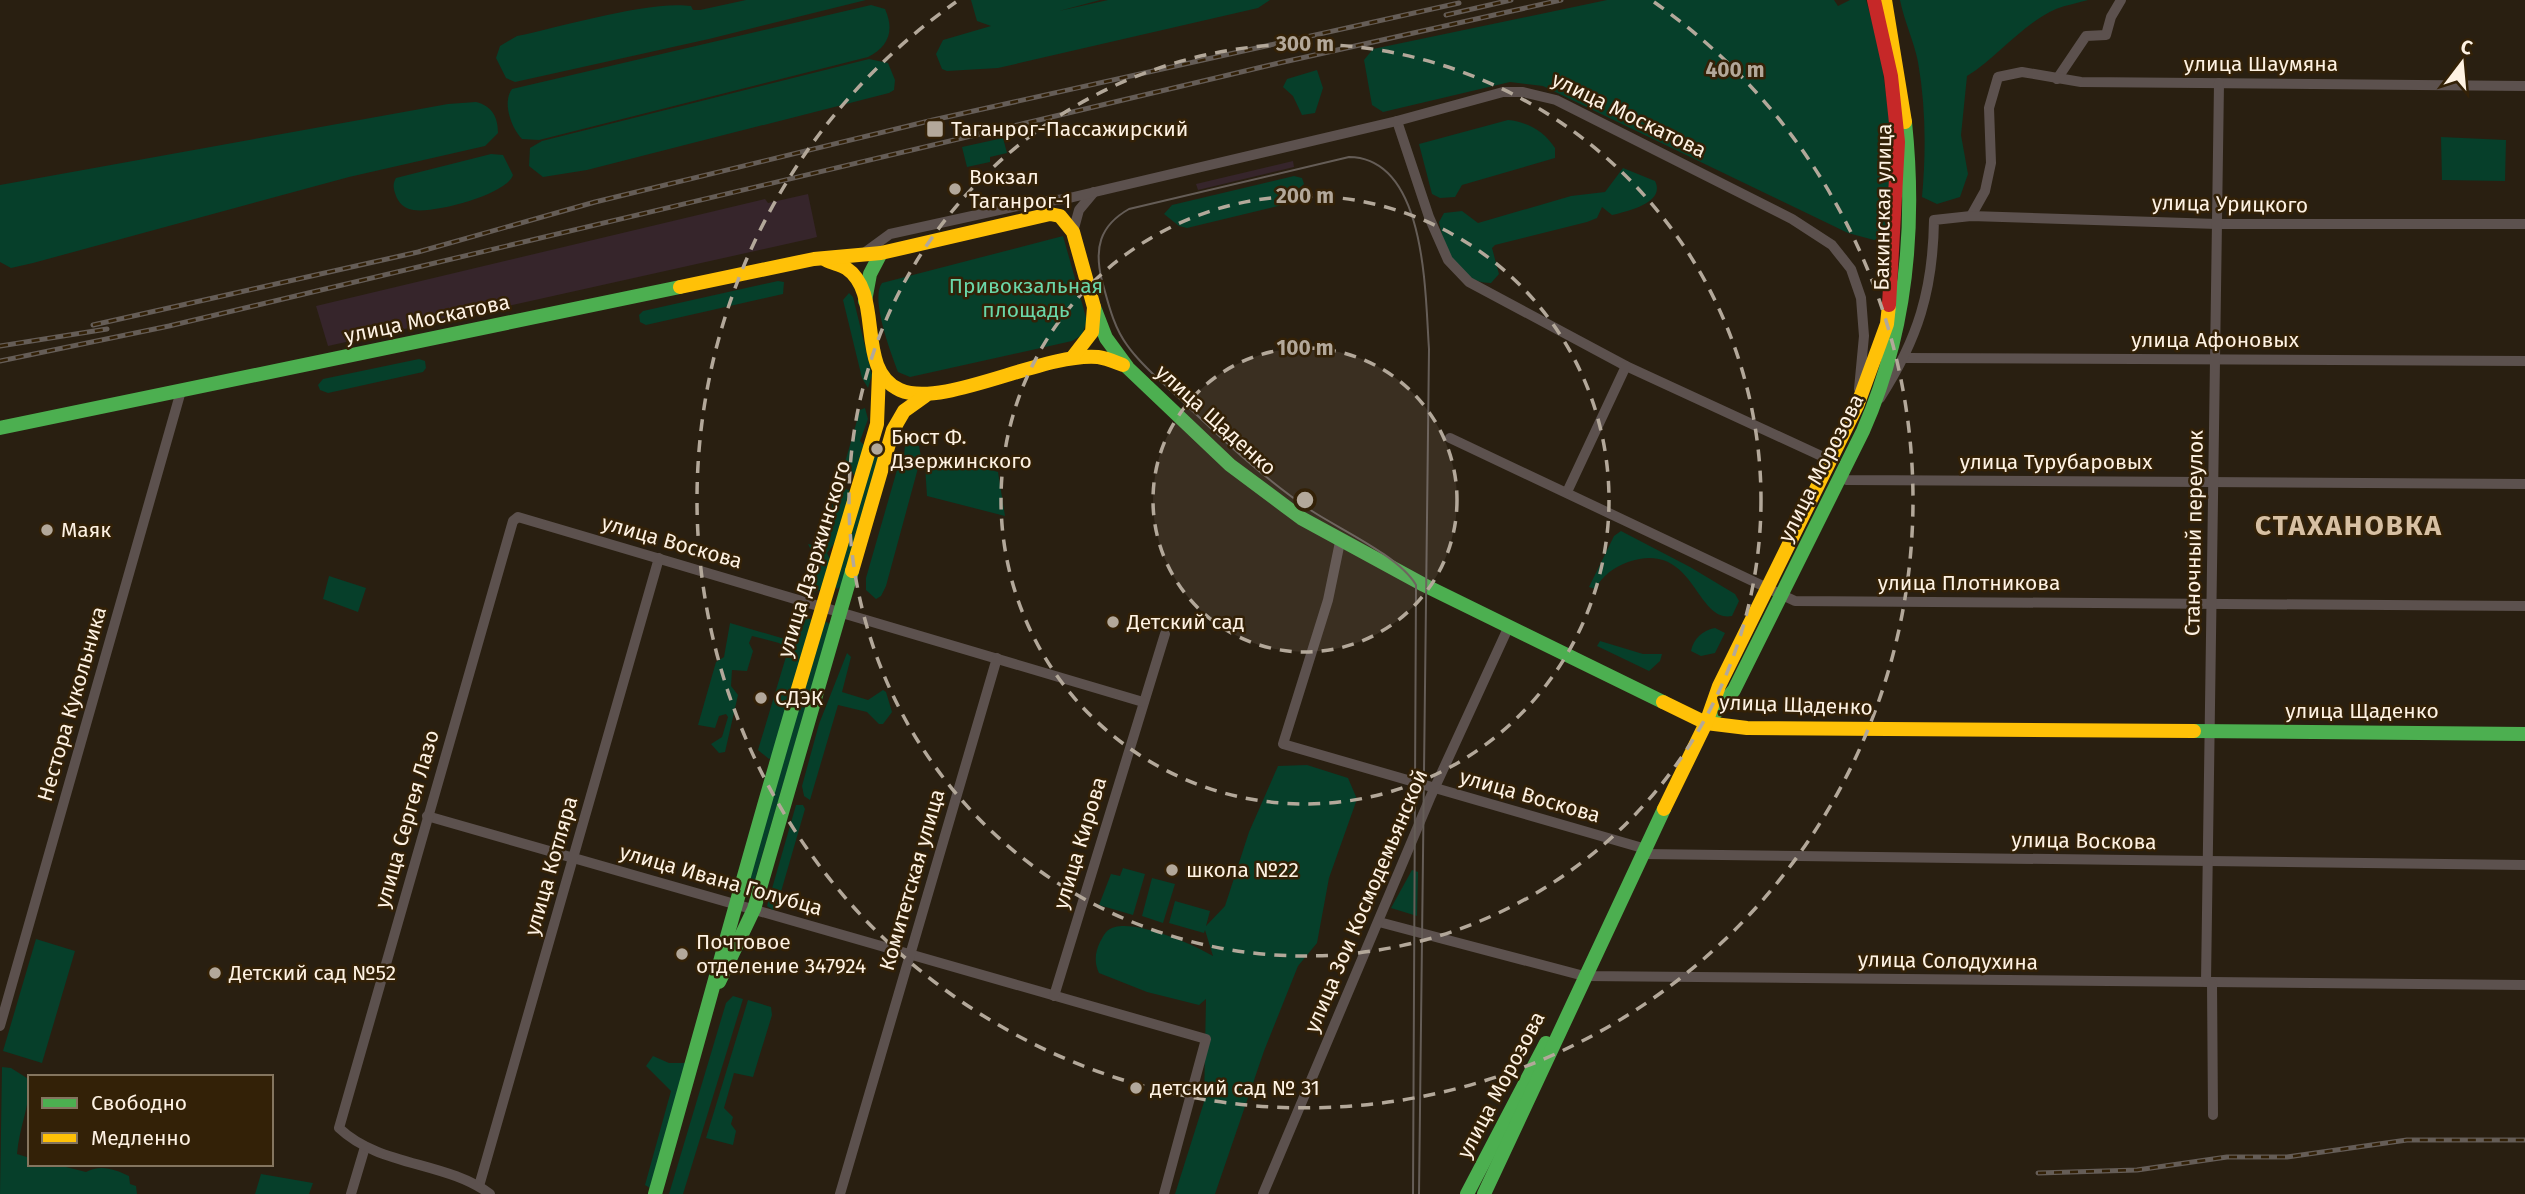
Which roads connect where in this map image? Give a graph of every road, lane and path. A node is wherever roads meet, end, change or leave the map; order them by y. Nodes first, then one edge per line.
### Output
1 (1874, 0) edge
2 (1885, 0) edge
3 (2121, 0) edge
4 (2057, 79) junction
5 (2219, 83) junction
6 (2525, 86) edge
7 (1397, 121) junction
8 (1094, 192) junction
9 (1065, 200) junction
10 (1050, 214) junction
11 (1971, 216) junction
12 (1934, 219) joint
13 (2217, 224) junction
14 (2525, 225) edge
15 (1073, 232) junction
16 (890, 233) junction
17 (881, 253) junction
18 (864, 254) junction
19 (814, 259) junction
20 (865, 302) junction
21 (1094, 307) junction
22 (1072, 358) junction
23 (1906, 358) junction
24 (2215, 359) junction
25 (2525, 360) edge
26 (1626, 366) junction
27 (1128, 368) junction
28 (879, 373) junction
29 (181, 391) junction
30 (925, 396) junction
31 (1857, 406) junction
32 (1871, 413) junction
33 (0, 428) edge
34 (1450, 438) dead end
35 (1830, 460) junction
36 (1839, 477) junction
37 (2213, 482) junction
38 (2525, 484) edge
39 (1567, 492) junction
40 (513, 521) joint
41 (1340, 542) junction
42 (659, 558) junction
43 (1766, 588) junction
44 (1780, 594) junction
45 (2212, 604) junction
46 (822, 605) junction
47 (2525, 606) edge
48 (842, 611) junction
49 (1509, 626) junction
50 (1165, 634) dead end
51 (997, 658) junction
52 (1143, 702) junction
53 (1706, 723) junction
54 (2210, 731) junction
55 (2525, 734) edge
56 (1435, 789) junction
57 (428, 816) junction
58 (1644, 851) junction
59 (573, 858) junction
60 (2208, 862) junction
61 (2525, 865) edge
62 (734, 903) junction
63 (754, 909) junction
64 (1379, 922) junction
65 (910, 954) junction
66 (1584, 976) junction
67 (2209, 983) junction
68 (2525, 985) edge
69 (1054, 996) junction
70 (1574, 997) junction
71 (711, 999) junction
72 (0, 1026) edge
73 (2213, 1115) dead end
74 (365, 1147) junction
75 (479, 1186) junction
76 (351, 1194) edge
77 (490, 1194) edge
78 (655, 1194) edge
79 (840, 1194) edge
80 (1164, 1194) edge
81 (1263, 1194) edge
82 (1467, 1194) edge
83 (1483, 1194) edge

1 - 31 main road, Бакинская улица
2 - 32 main road, Бакинская улица
3 - 4 street
4 - 5 street, улица Шаумяна
4 - 11 street, улица Шаумяна
5 - 6 street, улица Шаумяна
5 - 13 street, Станочный переулок
7 - 8 street, улица Москатова
7 - 26 street
7 - 31 street, улица Москатова
8 - 9 street, улица Москатова
8 - 15 street
9 - 10 street, улица Москатова
9 - 16 street, улица Москатова
10 - 15 main road
10 - 17 main road, улица Москатова
11 - 12 street, улица Урицкого
11 - 13 street, улица Урицкого
12 - 23 street, улица Морозова
13 - 14 street, улица Урицкого
13 - 24 street, Станочный переулок
15 - 21 main road
16 - 17 street
16 - 18 street, улица Москатова
17 - 18 main road, улица Москатова
17 - 20 main road
18 - 19 main road, улица Москатова
19 - 20 main road
19 - 29 main road, улица Москатова
20 - 28 main road
21 - 22 main road
21 - 27 main road, улица Щаденко
22 - 27 main road, улица Щаденко
22 - 30 main road
23 - 24 street, улица Афоновых
23 - 32 street, улица Морозова
24 - 25 street, улица Афоновых
24 - 37 street, Станочный переулок
26 - 35 street
26 - 39 street
27 - 41 main road, улица Щаденко
28 - 30 main road
28 - 46 main road, улица Дзержинского
29 - 33 main road, улица Москатова
29 - 72 street, Нестора Кукольника
30 - 48 main road, улица Дзержинского
31 - 35 main road, улица Морозова
32 - 36 main road, улица Морозова
34 - 39 street, улица Плотникова
35 - 43 main road, улица Морозова
36 - 37 street, улица Турубаровых
36 - 44 main road, улица Морозова
37 - 38 street, улица Турубаровых
37 - 45 street, Станочный переулок
39 - 43 street, улица Плотникова
40 - 42 street, улица Воскова
40 - 57 street, улица Сергея Лазо
41 - 49 main road, улица Щаденко
41 - 56 street, улица Воскова
42 - 46 street, улица Воскова
42 - 59 street, улица Котляра
43 - 44 street, улица Плотникова
43 - 53 main road, улица Морозова
44 - 45 street, улица Плотникова
44 - 53 main road, улица Морозова
45 - 47 street, улица Плотникова
45 - 54 street, Станочный переулок
46 - 48 street, улица Воскова
46 - 62 main road, улица Дзержинского
48 - 51 street
48 - 63 main road, улица Дзержинского
49 - 53 main road, улица Щаденко
49 - 56 street, улица Зои Космодемьянской
50 - 52 street, улица Кирова
51 - 52 street
51 - 65 street, Комитетская улица
52 - 69 street, улица Кирова
53 - 54 main road, улица Щаденко
53 - 58 main road, улица Морозова
54 - 55 main road, улица Щаденко
54 - 60 street, Станочный переулок
56 - 58 street, улица Воскова
56 - 64 street, улица Зои Космодемьянской
57 - 59 street, улица Ивана Голубца
57 - 74 street, улица Сергея Лазо
58 - 60 street, улица Воскова
58 - 66 main road, улица Морозова
59 - 62 street, улица Ивана Голубца
59 - 75 street, улица Котляра
60 - 61 street, улица Воскова
60 - 67 street, Станочный переулок
62 - 63 street, улица Ивана Голубца
62 - 71 main road, улица Дзержинского
63 - 65 street, улица Ивана Голубца
63 - 71 main road, улица Дзержинского
64 - 66 street, улица Солодухина
64 - 81 street, улица Зои Космодемьянской
65 - 69 street, улица Ивана Голубца
65 - 79 street, Комитетская улица
66 - 67 street, улица Солодухина
66 - 70 main road, улица Морозова
67 - 68 street, улица Солодухина
67 - 73 street, Станочный переулок
69 - 80 street, улица Ивана Голубца
70 - 82 main road, улица Морозова
70 - 83 main road, улица Морозова
71 - 78 main road, улица Дзержинского
74 - 75 street
74 - 76 street
75 - 77 street

